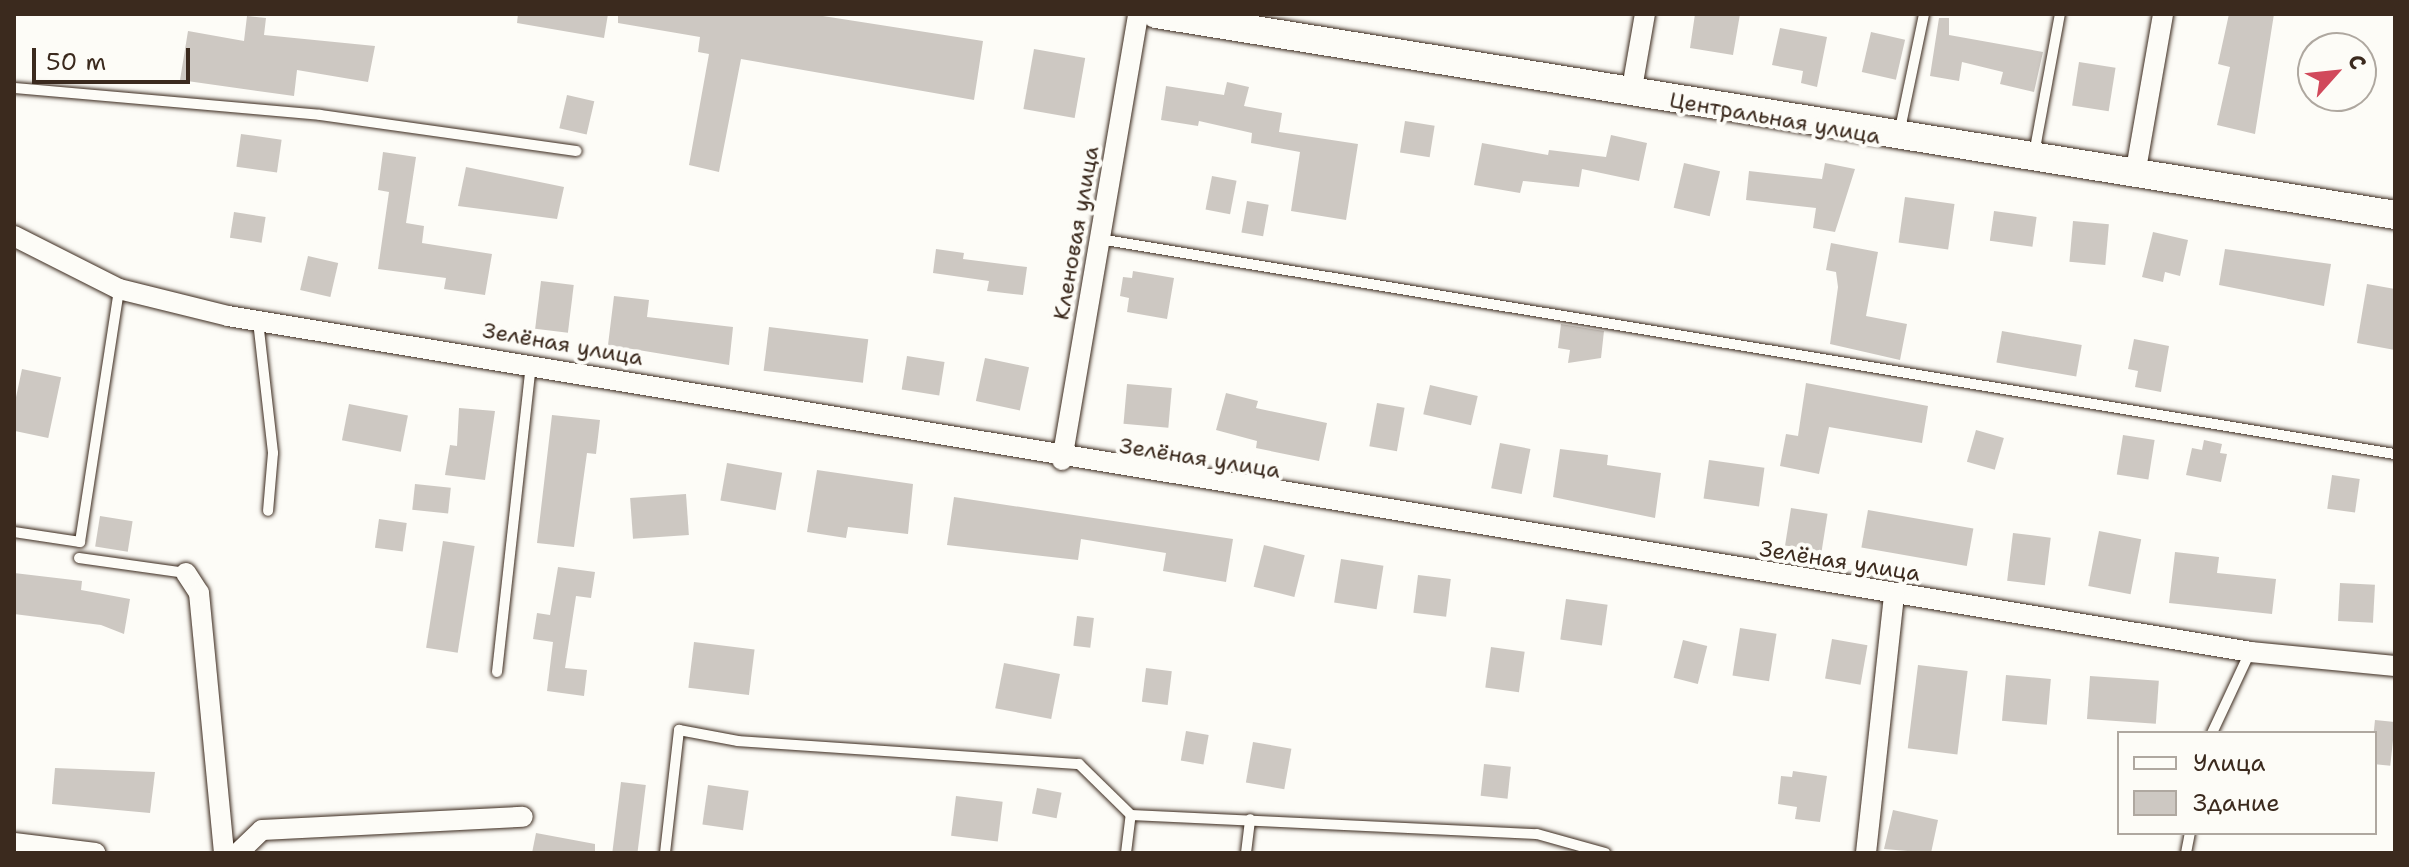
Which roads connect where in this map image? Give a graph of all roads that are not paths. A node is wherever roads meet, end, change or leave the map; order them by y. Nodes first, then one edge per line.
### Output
1 (1138, 14) edge
2 (1156, 14) edge
3 (1645, 14) edge
4 (1924, 14) edge
5 (2060, 14) edge
6 (2163, 14) edge
7 (14, 88) edge
8 (1631, 94) junction
9 (1898, 138) junction
10 (576, 151) dead end
11 (2033, 158) junction
12 (2135, 175) junction
13 (2395, 215) edge
14 (14, 236) edge
15 (1099, 239) junction
16 (119, 289) junction
17 (258, 321) junction
18 (531, 362) junction
19 (2395, 454) edge
20 (1062, 460) junction
21 (268, 511) dead end
22 (14, 532) edge
23 (79, 558) dead end
24 (186, 573) joint
25 (1894, 595) junction
26 (2250, 652) junction
27 (2395, 666) edge
28 (497, 672) dead end
29 (2213, 731) edge
30 (1131, 815) junction
31 (523, 817) dead end
32 (1250, 819) junction
33 (1570, 840) junction
34 (14, 843) edge
35 (95, 853) edge
36 (224, 853) edge
37 (238, 853) edge
38 (665, 853) edge
39 (1126, 853) edge
40 (1246, 853) edge
41 (1568, 853) edge
42 (1605, 853) edge
43 (1866, 853) edge

1 - 15 street, Кленовая улица
2 - 8 street, Центральная улица
3 - 8 street
4 - 9 lane
5 - 11 lane
6 - 12 street
7 - 10 lane
8 - 9 street, Центральная улица
9 - 11 street, Центральная улица
11 - 12 street, Центральная улица
12 - 13 street, Центральная улица
14 - 16 street, Зелёная улица
15 - 19 lane
15 - 20 street, Кленовая улица
16 - 17 street, Зелёная улица
16 - 22 lane
17 - 18 street, Зелёная улица
17 - 21 lane
18 - 20 street, Зелёная улица
18 - 28 lane
20 - 25 street, Зелёная улица
23 - 24 lane
24 - 36 street
25 - 26 street, Зелёная улица
25 - 43 street
26 - 27 street, Зелёная улица
26 - 29 lane
30 - 32 lane
30 - 38 lane
30 - 39 lane
31 - 37 street
32 - 33 lane
32 - 40 lane
33 - 41 lane
33 - 42 lane
34 - 35 street

